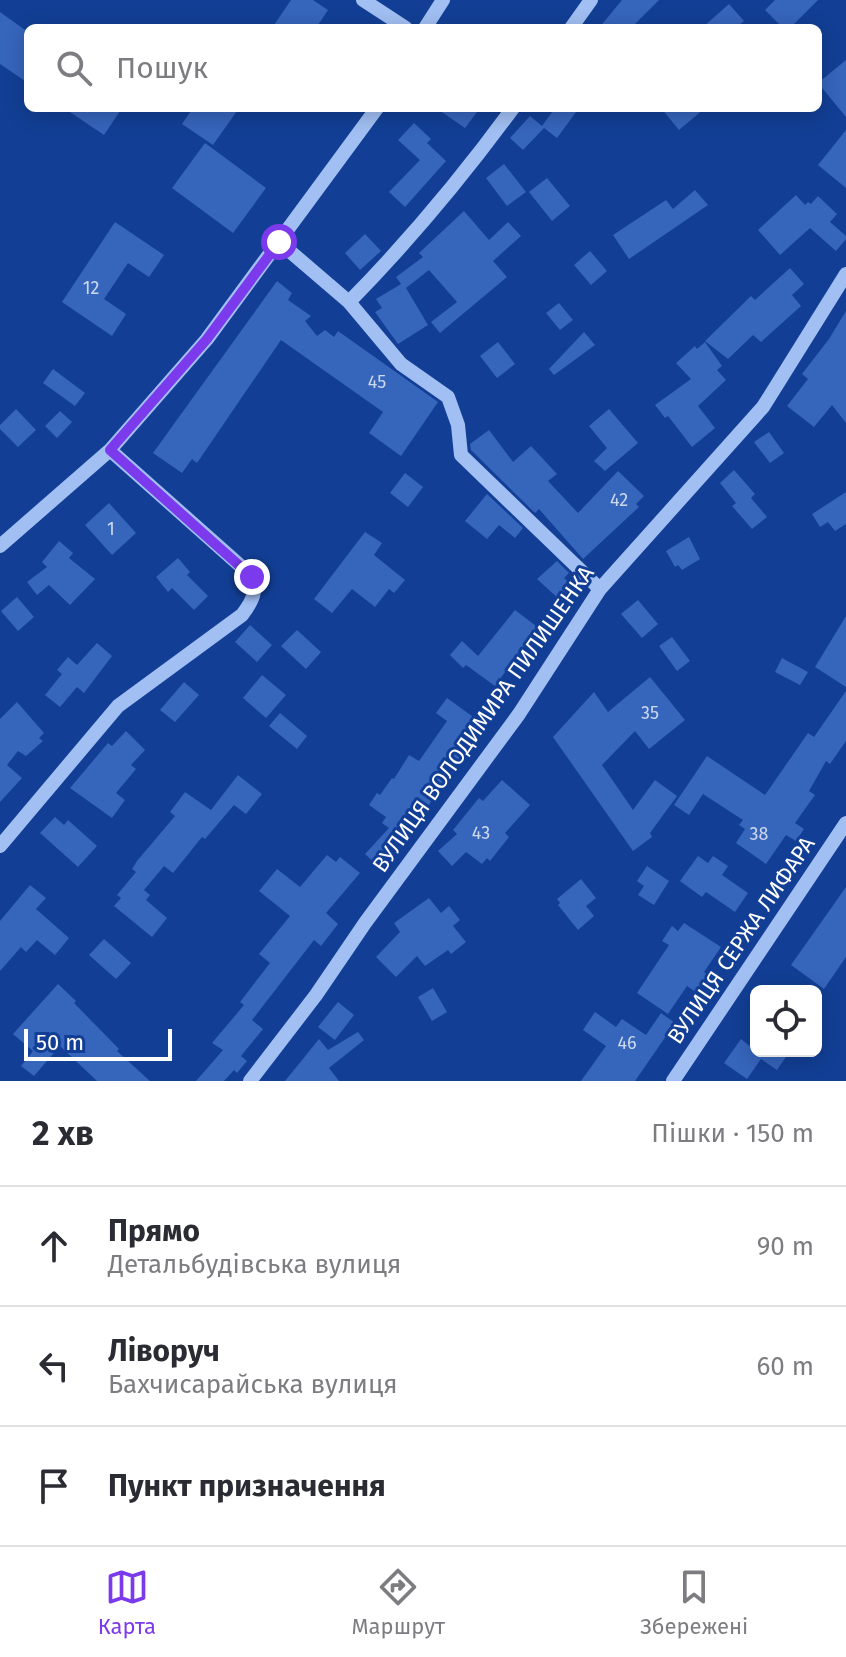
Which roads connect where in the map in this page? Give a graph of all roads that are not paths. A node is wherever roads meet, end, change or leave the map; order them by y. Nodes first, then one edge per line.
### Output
1 (363, 0) edge
2 (443, 0) edge
3 (591, 0) edge
4 (400, 24) edge
5 (428, 24) edge
6 (574, 24) edge
7 (374, 112) edge
8 (510, 112) edge
9 (279, 242) junction
10 (846, 274) edge
11 (349, 302) junction
12 (110, 450) junction
13 (0, 546) edge
14 (600, 589) junction
15 (846, 823) edge
16 (0, 846) edge
17 (250, 1081) edge
18 (673, 1081) edge

1 - 4 street
2 - 5 street
3 - 6 street
7 - 9 street
8 - 11 street
9 - 11 street
9 - 12 street
10 - 14 street, ВУЛИЦЯ ВОЛОДИМИРА ПИЛИШЕНКА
11 - 14 street
12 - 13 street
12 - 16 street
14 - 17 street, ВУЛИЦЯ ВОЛОДИМИРА ПИЛИШЕНКА
15 - 18 street, ВУЛИЦЯ СЕРЖА ЛИФАРА

